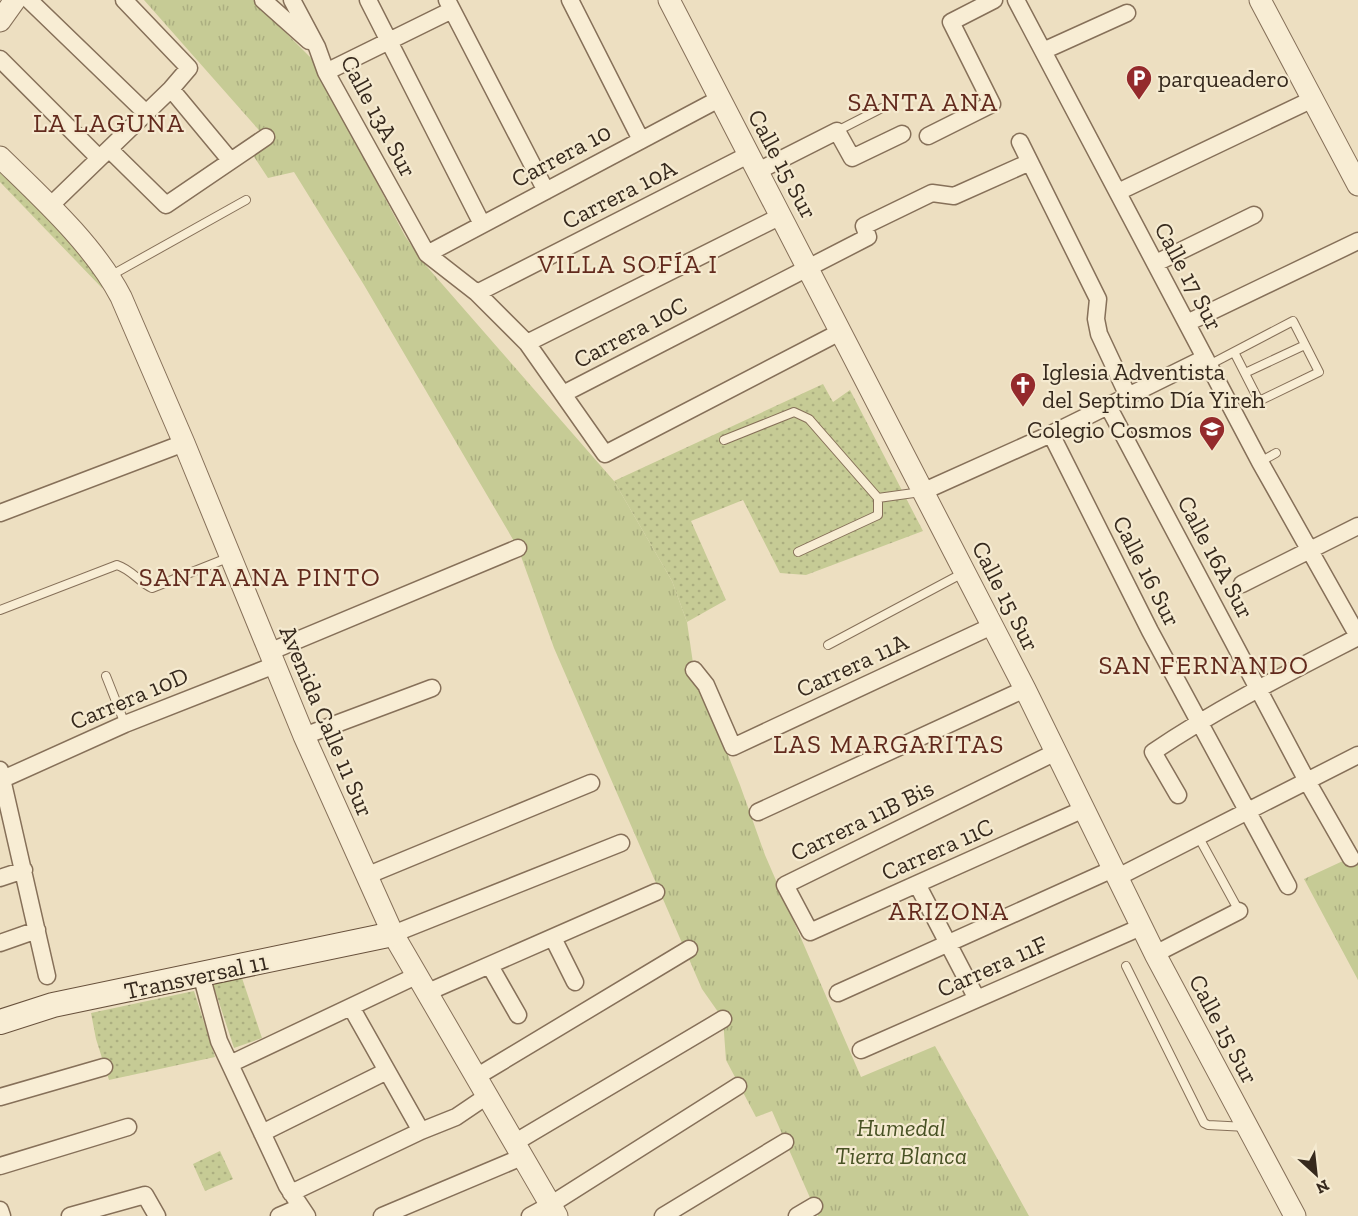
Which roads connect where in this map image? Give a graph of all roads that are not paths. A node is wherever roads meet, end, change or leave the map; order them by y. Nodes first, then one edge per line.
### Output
1 (124, 0) edge
2 (263, 0) edge
3 (292, 0) edge
4 (368, 0) edge
5 (570, 0) edge
6 (994, 0) edge
7 (1260, 0) edge
8 (1020, 1) edge
9 (675, 2) edge
10 (13, 5) edge
11 (450, 5) edge
12 (1127, 13) dead end
13 (390, 41) junction
14 (317, 47) junction
15 (1043, 51) junction
16 (0, 59) edge
17 (326, 72) junction
18 (171, 89) junction
19 (719, 99) junction
20 (1313, 99) junction
21 (882, 108) dead end
22 (146, 113) junction
23 (837, 131) junction
24 (902, 134) dead end
25 (928, 136) dead end
26 (266, 137) dead end
27 (641, 140) junction
28 (1020, 142) dead end
29 (104, 154) junction
30 (0, 157) edge
31 (230, 160) junction
32 (1030, 162) junction
33 (754, 163) junction
34 (1358, 185) edge
35 (546, 191) junction
36 (1118, 192) junction
37 (246, 200) dead end
38 (50, 206) junction
39 (1254, 215) dead end
40 (782, 216) junction
41 (482, 224) junction
42 (1358, 241) edge
43 (426, 254) junction
44 (1156, 263) junction
45 (808, 266) junction
46 (110, 276) junction
47 (477, 293) junction
48 (1187, 323) junction
49 (840, 332) junction
50 (527, 343) junction
51 (1305, 345) junction
52 (1234, 352) junction
53 (1207, 361) junction
54 (1245, 373) junction
55 (563, 394) junction
56 (1128, 396) junction
57 (1108, 406) junction
58 (1051, 434) junction
59 (724, 440) dead end
60 (184, 443) junction
61 (1275, 453) dead end
62 (1260, 462) junction
63 (922, 492) junction
64 (878, 498) junction
65 (0, 513) edge
66 (1358, 526) edge
67 (518, 548) dead end
68 (1311, 549) junction
69 (798, 552) dead end
70 (231, 557) junction
71 (965, 572) junction
72 (1242, 584) dead end
73 (0, 610) edge
74 (992, 626) junction
75 (1358, 637) edge
76 (828, 645) dead end
77 (272, 659) junction
78 (694, 670) dead end
79 (106, 676) dead end
80 (432, 688) dead end
81 (1259, 688) junction
82 (1025, 689) junction
83 (1198, 722) junction
84 (125, 724) junction
85 (304, 736) junction
86 (1056, 752) junction
87 (1358, 755) edge
88 (1, 774) edge
89 (1308, 781) junction
90 (591, 783) dead end
91 (1178, 795) dead end
92 (4, 805) edge
93 (1084, 809) junction
94 (1246, 811) junction
95 (758, 812) dead end
96 (1198, 836) junction
97 (621, 843) dead end
98 (1351, 858) dead end
99 (24, 870) junction
100 (1115, 873) junction
101 (366, 876) junction
102 (0, 878) edge
103 (917, 884) junction
104 (1288, 886) dead end
105 (656, 892) dead end
106 (1239, 911) joint
107 (1142, 927) junction
108 (37, 930) junction
109 (810, 932) joint
110 (393, 934) junction
111 (553, 938) junction
112 (0, 943) edge
113 (948, 944) junction
114 (689, 949) dead end
115 (1155, 954) junction
116 (489, 966) junction
117 (1126, 966) dead end
118 (201, 974) junction
119 (47, 976) dead end
120 (575, 982) dead end
121 (423, 984) junction
122 (838, 993) dead end
123 (977, 999) junction
124 (351, 1007) junction
125 (518, 1015) dead end
126 (723, 1019) dead end
127 (0, 1022) edge
128 (861, 1050) dead end
129 (230, 1064) junction
130 (104, 1067) dead end
131 (387, 1071) junction
132 (476, 1077) junction
133 (738, 1086) dead end
134 (487, 1096) junction
135 (0, 1097) edge
136 (128, 1127) dead end
137 (1247, 1127) junction
138 (421, 1131) junction
139 (262, 1133) junction
140 (785, 1142) dead end
141 (518, 1150) junction
142 (0, 1166) edge
143 (299, 1205) edge
144 (814, 1206) dead end
145 (0, 1210) edge
146 (554, 1211) edge
147 (2, 1216) edge
148 (70, 1216) edge
149 (157, 1216) edge
150 (279, 1216) edge
151 (382, 1216) edge
152 (530, 1216) edge
153 (663, 1216) edge
154 (796, 1216) edge
155 (1295, 1216) edge

1 - 18 street
2 - 14 street
3 - 14 street, Calle 13A Sur
4 - 13 street
5 - 27 street
6 - 25 street
7 - 20 street
8 - 15 street, Calle 17 Sur
9 - 19 street, Calle 15 Sur
10 - 22 street
11 - 13 street
11 - 35 street
12 - 15 street
13 - 17 street
13 - 41 street
14 - 17 street, Calle 13A Sur
15 - 36 street, Calle 17 Sur
16 - 29 street
17 - 43 street, Calle 13A Sur
18 - 22 street
18 - 31 street
19 - 27 street, Carrera 10
19 - 33 street, Calle 15 Sur
20 - 34 street
20 - 36 street
21 - 23 lane
22 - 29 street
23 - 24 street
23 - 33 street, Carrera 10A
26 - 31 street
27 - 35 street, Carrera 10
28 - 32 street
29 - 31 street
29 - 38 street
30 - 38 street, Avenida Calle 11 Sur
32 - 45 street, Carrera 10C
32 - 56 street
33 - 40 street, Calle 15 Sur
33 - 47 street, Carrera 10A
35 - 41 street, Carrera 10
36 - 44 street, Calle 17 Sur
37 - 46 lane
38 - 46 street, Avenida Calle 11 Sur
39 - 44 street
40 - 45 street, Calle 15 Sur
40 - 50 street
41 - 43 street, Carrera 10
42 - 48 street
43 - 47 street
44 - 48 street, Calle 17 Sur
45 - 49 street, Calle 15 Sur
45 - 55 street, Carrera 10C
46 - 60 street, Avenida Calle 11 Sur
47 - 50 street
48 - 53 street, Calle 17 Sur
49 - 55 street
49 - 63 street, Calle 15 Sur
50 - 55 street
51 - 52 lane
51 - 54 lane
51 - 54 lane
52 - 53 lane
52 - 54 lane
53 - 56 street
53 - 62 street, Calle 17 Sur
56 - 57 street
57 - 58 street
57 - 81 street, Calle 16A Sur
58 - 63 street
58 - 83 street, Calle 16 Sur
59 - 64 lane
60 - 65 street
60 - 70 street, Avenida Calle 11 Sur
61 - 62 lane
62 - 68 street, Calle 17 Sur
63 - 64 lane
63 - 71 street, Calle 15 Sur
64 - 69 lane
66 - 68 street
67 - 77 street, Carrera 10D
68 - 72 street
68 - 75 street, Calle 17 Sur
70 - 73 lane
70 - 77 street, Avenida Calle 11 Sur
71 - 74 street, Calle 15 Sur
71 - 76 lane
74 - 78 street, Carrera 11A
74 - 82 street, Calle 15 Sur
75 - 81 street
77 - 84 street, Carrera 10D
77 - 85 street, Avenida Calle 11 Sur
79 - 84 lane
80 - 85 street
81 - 83 street
81 - 89 street, Calle 16A Sur
82 - 86 street, Calle 15 Sur
82 - 95 street
83 - 91 street
83 - 94 street, Calle 16 Sur
84 - 88 street, Carrera 10D
85 - 101 street, Avenida Calle 11 Sur
86 - 93 street, Calle 15 Sur
86 - 109 street, Carrera 11B Bis
87 - 89 street
88 - 92 street
89 - 94 street
89 - 98 street, Calle 16A Sur
90 - 101 street
92 - 99 street
93 - 100 street, Calle 15 Sur
93 - 103 street, Carrera 11C
94 - 96 street
94 - 104 street, Calle 16 Sur
96 - 100 street
96 - 106 lane
97 - 110 street
99 - 102 street
99 - 108 street
100 - 107 street, Calle 15 Sur
100 - 113 street
101 - 110 street, Avenida Calle 11 Sur
103 - 109 street, Carrera 11C
103 - 113 street
105 - 111 street
106 - 115 street
107 - 115 street, Calle 15 Sur
107 - 123 street, Carrera 11F
108 - 112 street
108 - 119 street
110 - 118 main road, Transversal 11
110 - 121 street, Avenida Calle 11 Sur
111 - 116 street
111 - 120 street
113 - 122 street
113 - 123 street
114 - 132 street
115 - 137 street, Calle 15 Sur
116 - 121 street
116 - 125 street
117 - 137 lane
118 - 127 main road, Transversal 11
118 - 129 street
121 - 124 street
121 - 132 street, Avenida Calle 11 Sur
123 - 128 street, Carrera 11F
124 - 129 street
124 - 131 street
126 - 141 street
129 - 139 street
130 - 135 street
131 - 138 street
131 - 139 street
132 - 134 street, Avenida Calle 11 Sur
133 - 146 street
134 - 138 street
134 - 141 street, Avenida Calle 11 Sur
136 - 142 street
137 - 155 street, Calle 15 Sur
138 - 143 street
139 - 143 street
140 - 153 street
141 - 146 street, Avenida Calle 11 Sur
141 - 151 street
143 - 150 street
144 - 154 street
145 - 147 street
146 - 152 street
148 - 149 street

